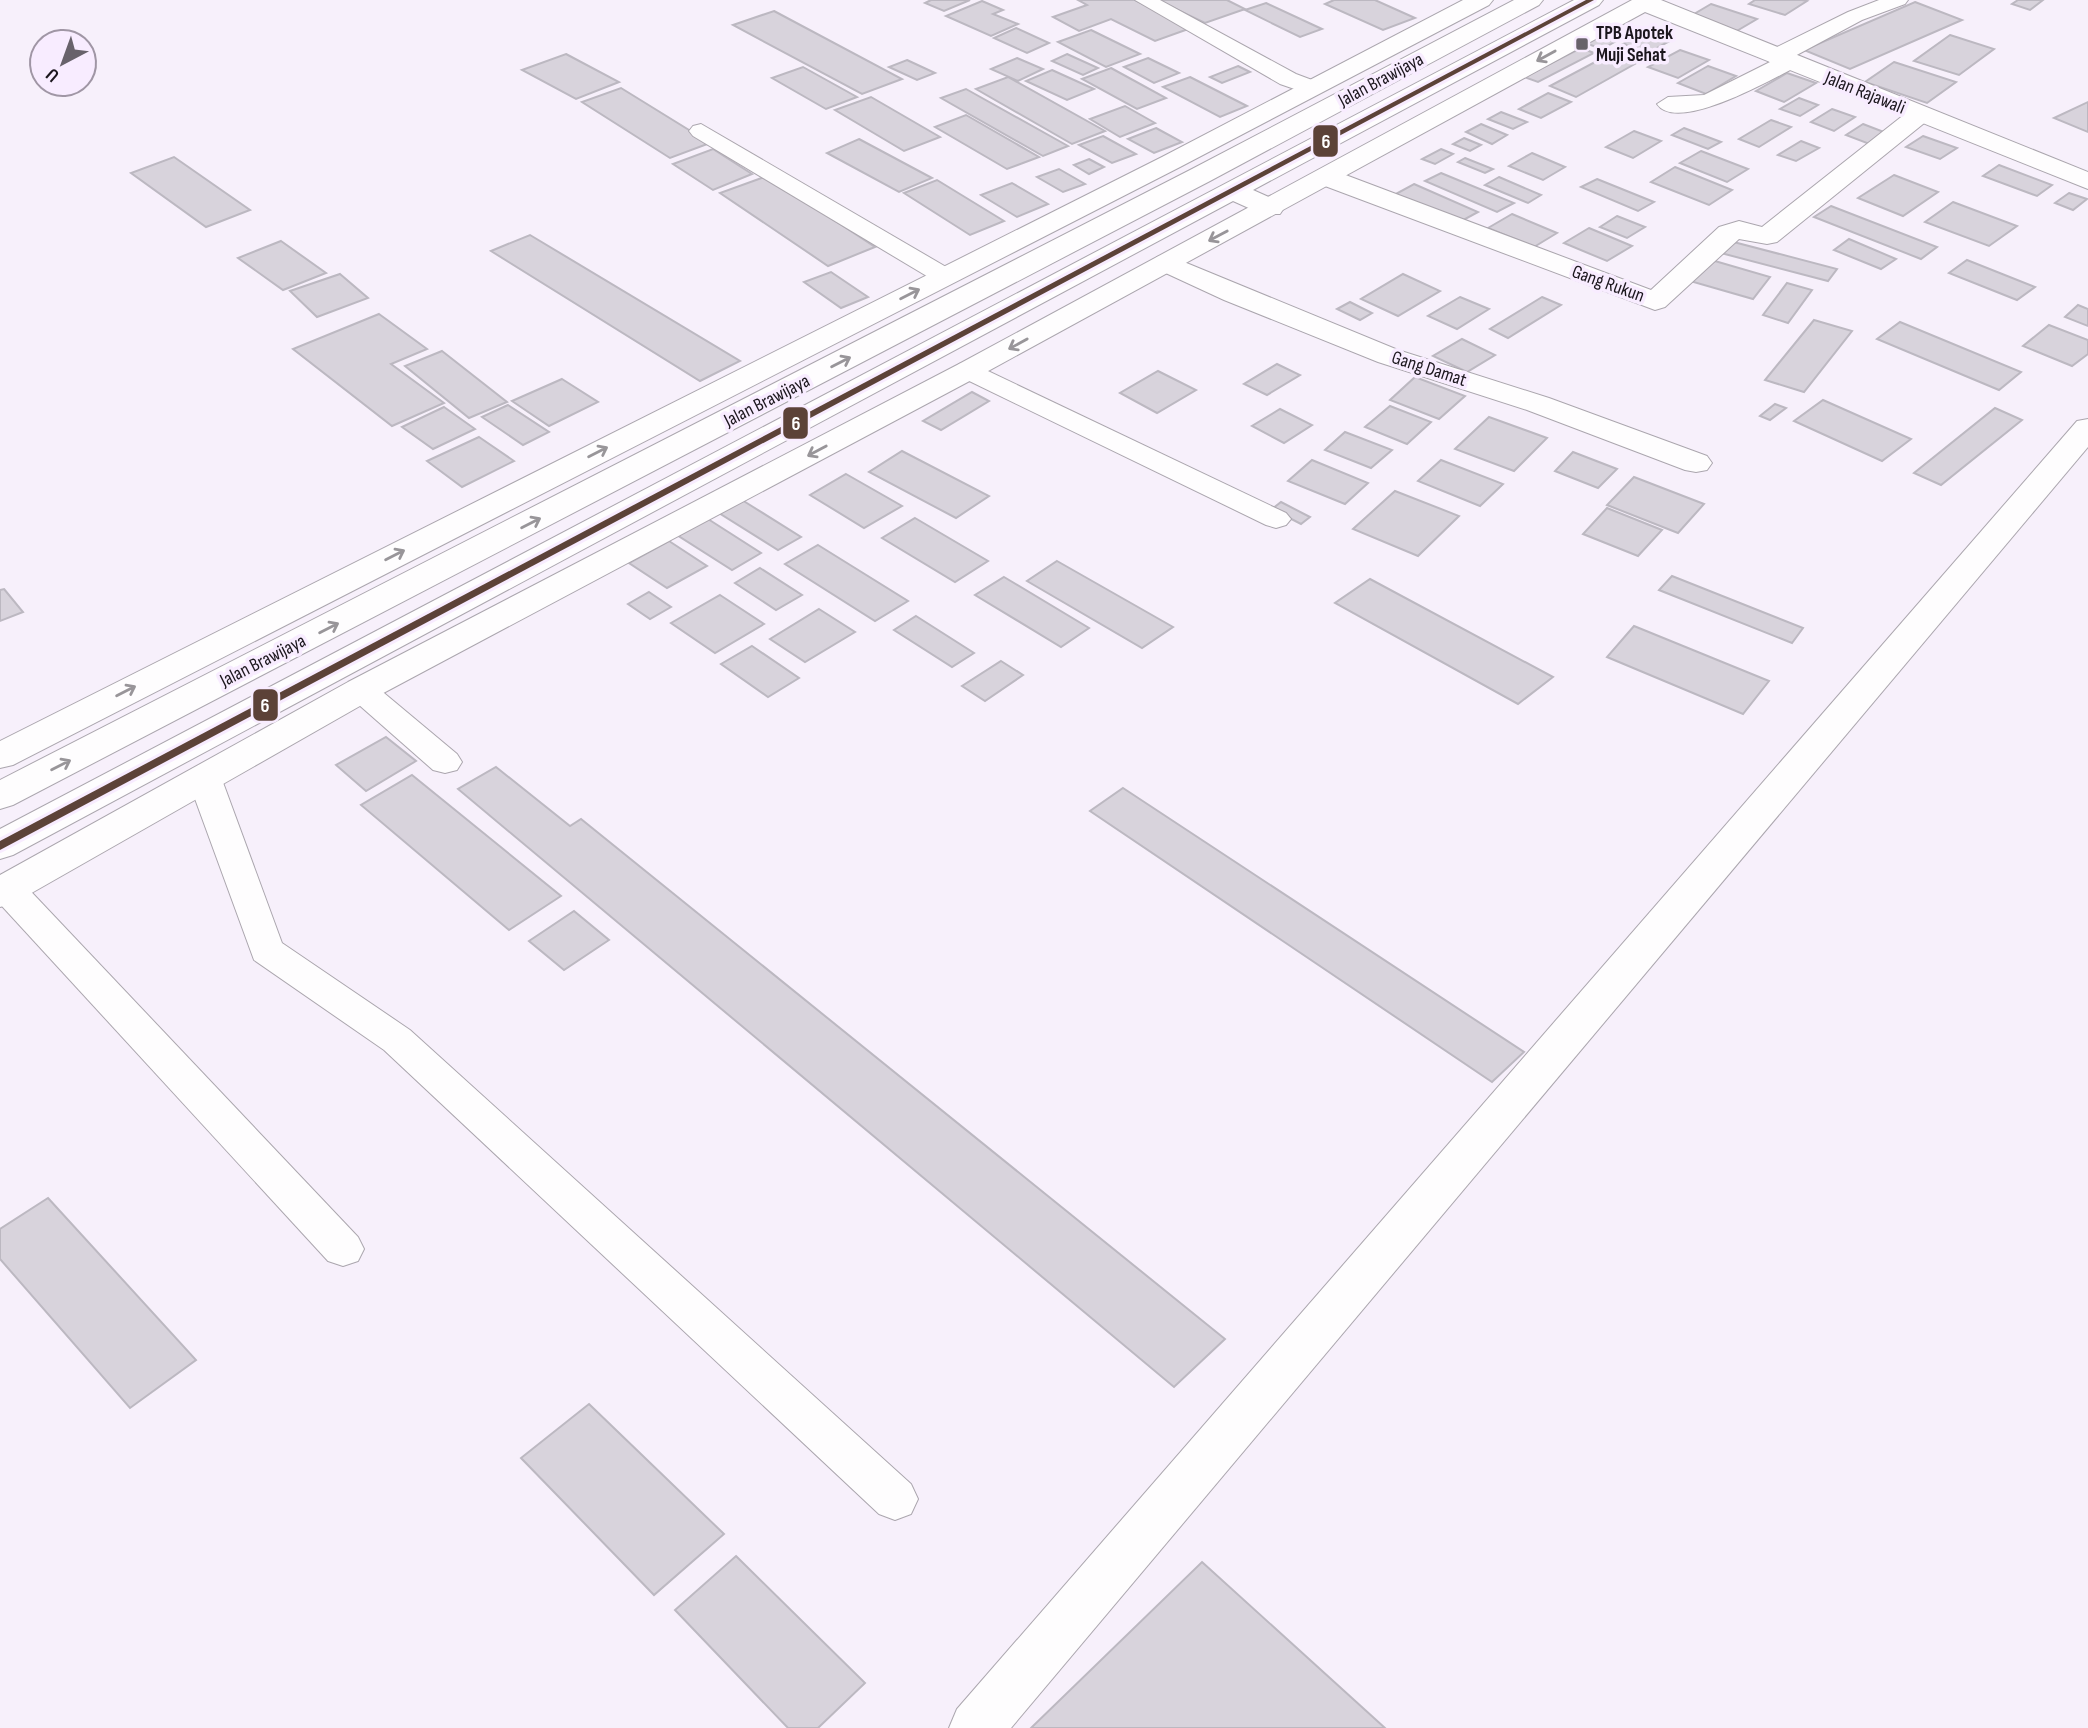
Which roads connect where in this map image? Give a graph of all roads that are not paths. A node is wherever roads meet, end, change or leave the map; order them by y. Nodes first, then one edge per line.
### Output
1 (1145, 0) edge
2 (1480, 0) edge
3 (1531, 0) edge
4 (1591, 0) edge
5 (1898, 0) edge
6 (1647, 1) edge
7 (1782, 60) junction
8 (1312, 88) junction
9 (1668, 104) dead end
10 (1919, 115) junction
11 (701, 131) dead end
12 (1326, 177) junction
13 (2088, 181) edge
14 (1230, 190) junction
15 (1270, 208) junction
16 (1167, 263) junction
17 (944, 276) junction
18 (969, 370) junction
19 (2088, 428) edge
20 (1696, 463) dead end
21 (1276, 519) dead end
22 (361, 690) junction
23 (0, 756) edge
24 (445, 762) dead end
25 (204, 777) junction
26 (0, 796) edge
27 (0, 846) edge
28 (3, 891) edge
29 (343, 1249) dead end
30 (895, 1499) dead end
31 (976, 1728) edge

1 - 8 lane
2 - 8 main road
26 -> 3 main road, Jalan Brawijaya
4 - 14 main road, Jalan Brawijaya
5 - 7 lane
6 - 7 main road, Jalan Rajawali
6 -> 12 main road
7 - 9 lane
7 - 10 main road, Jalan Rajawali
8 - 17 main road
10 - 12 main road, Gang Rukun
10 - 13 main road, Jalan Rajawali
11 - 17 lane
12 - 15 main road
14 - 15 main road
14 - 27 main road, Jalan Brawijaya
15 -> 16 main road
16 -> 18 main road
16 - 20 main road, Gang Damat
23 -> 17 main road
18 - 21 lane
18 -> 22 main road
19 - 31 main road
22 - 24 lane
22 - 25 main road
25 - 28 main road
25 - 30 lane
28 - 29 lane

